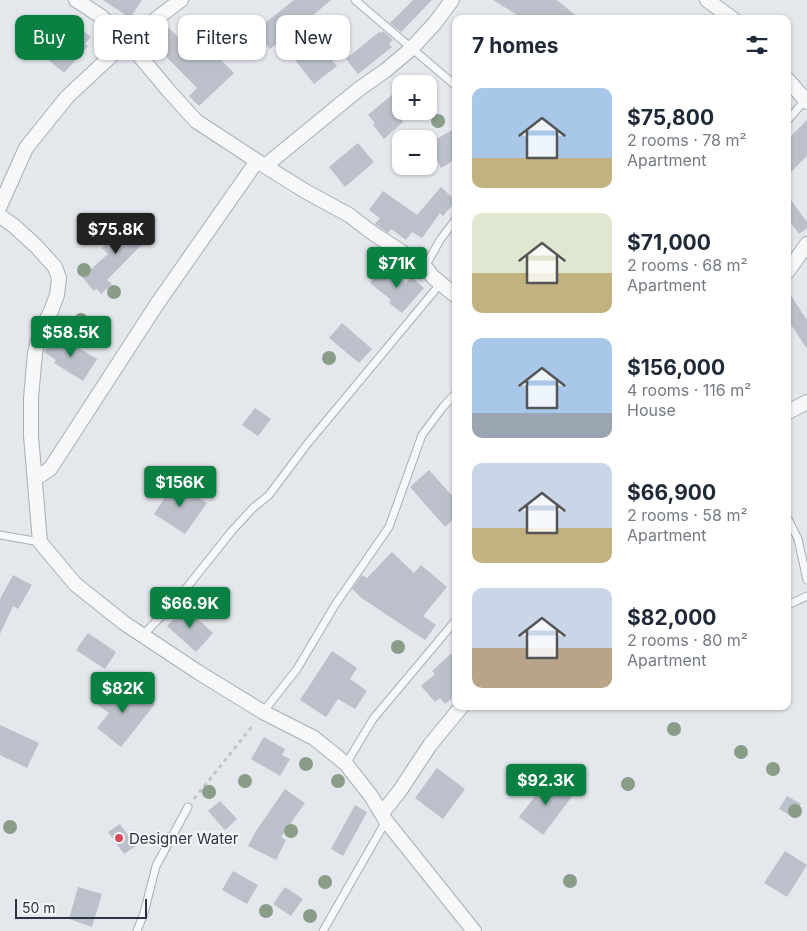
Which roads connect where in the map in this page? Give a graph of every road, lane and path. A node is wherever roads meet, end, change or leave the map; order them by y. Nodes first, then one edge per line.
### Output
1 (76, 0) edge
2 (181, 0) edge
3 (355, 0) edge
4 (452, 0) edge
5 (707, 0) edge
6 (99, 15) edge
7 (161, 15) edge
8 (727, 15) edge
9 (411, 49) junction
10 (107, 60) edge
11 (143, 60) edge
12 (452, 83) edge
13 (791, 83) edge
14 (806, 100) edge
15 (791, 117) edge
16 (261, 164) junction
17 (0, 206) edge
18 (0, 216) edge
19 (452, 224) edge
20 (807, 244) edge
21 (425, 267) junction
22 (791, 267) edge
23 (441, 283) junction
24 (452, 293) edge
25 (452, 397) edge
26 (807, 402) edge
27 (791, 410) edge
28 (36, 478) junction
29 (791, 524) edge
30 (0, 535) edge
31 (40, 542) junction
32 (807, 580) edge
33 (807, 596) edge
34 (791, 604) edge
35 (452, 625) edge
36 (143, 635) junction
37 (459, 710) edge
38 (263, 712) junction
39 (346, 764) junction
40 (188, 806) joint
41 (384, 817) junction
42 (137, 931) edge
43 (323, 931) edge
44 (474, 931) edge

1 - 6 street
2 - 7 street
3 - 9 lane
4 - 9 street
5 - 8 street
9 - 12 lane
9 - 16 street
10 - 17 street
11 - 16 street
13 - 14 street
14 - 15 lane
16 - 21 street
16 - 28 street
18 - 28 street
19 - 21 lane
20 - 22 street
21 - 23 street
23 - 24 street
23 - 36 lane
25 - 38 lane
26 - 27 street
28 - 31 street
29 - 32 lane
30 - 31 lane
31 - 36 street
33 - 34 lane
35 - 39 lane
36 - 38 street
37 - 41 street
38 - 39 street
38 - 40 path
39 - 41 street
40 - 42 lane
41 - 43 lane
41 - 44 street

